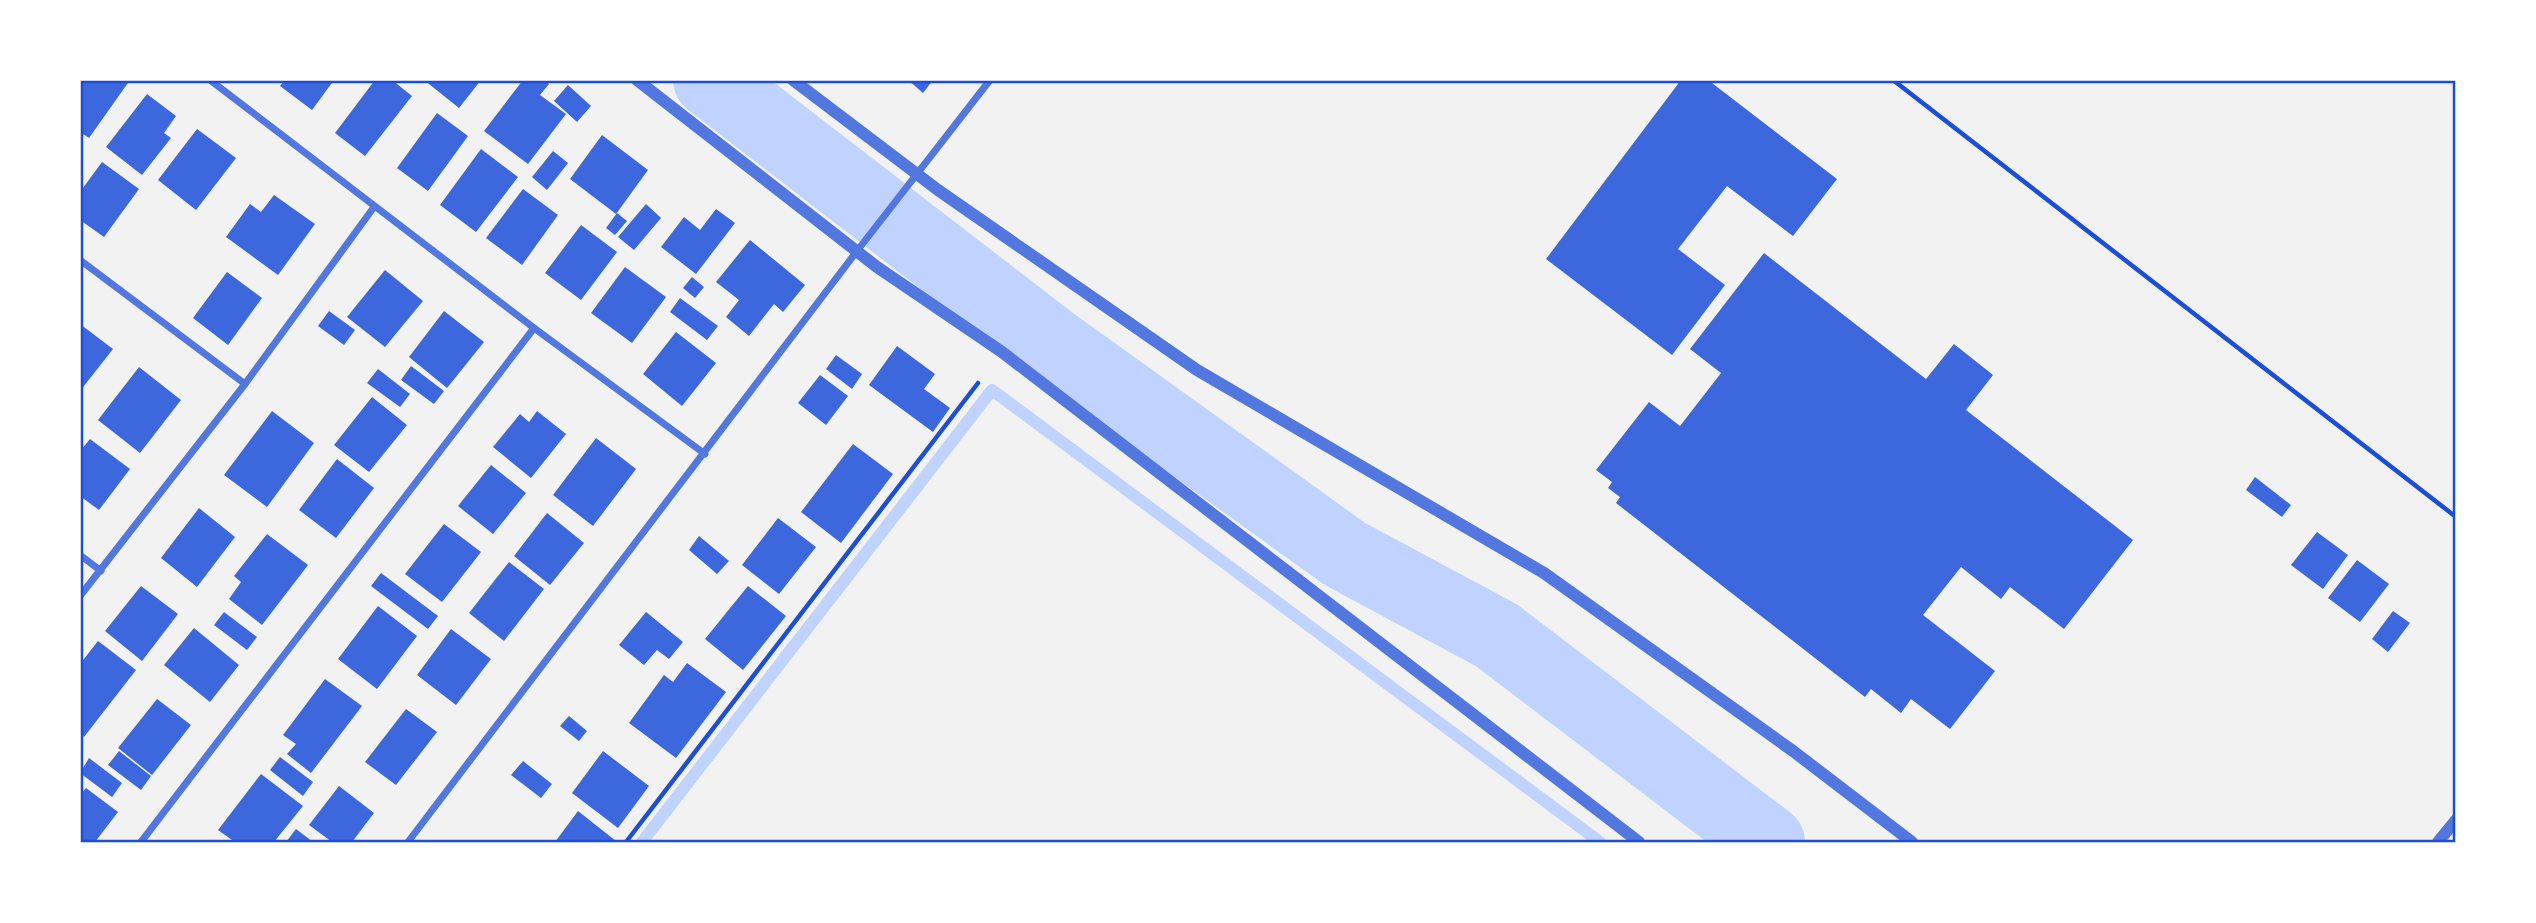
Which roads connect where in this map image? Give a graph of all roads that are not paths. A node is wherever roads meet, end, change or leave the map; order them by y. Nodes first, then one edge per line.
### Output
1 (210, 80) edge
2 (637, 80) edge
3 (793, 80) edge
4 (990, 80) edge
5 (917, 174) junction
6 (374, 207) junction
7 (857, 251) junction
8 (80, 260) edge
9 (534, 328) junction
10 (245, 384) junction
11 (705, 454) junction
12 (80, 555) edge
13 (101, 570) junction
14 (80, 596) edge
15 (2455, 820) edge
16 (141, 842) edge
17 (408, 842) edge
18 (1639, 842) edge
19 (1912, 842) edge
20 (2438, 842) edge

1 - 6 street
2 - 7 street
3 - 5 street
4 - 5 street
5 - 7 street
5 - 19 street
6 - 9 street
6 - 10 street
7 - 11 street
7 - 18 street
8 - 10 street
9 - 11 street
9 - 16 street
10 - 13 street
11 - 17 street
12 - 13 street
13 - 14 street
15 - 20 street

